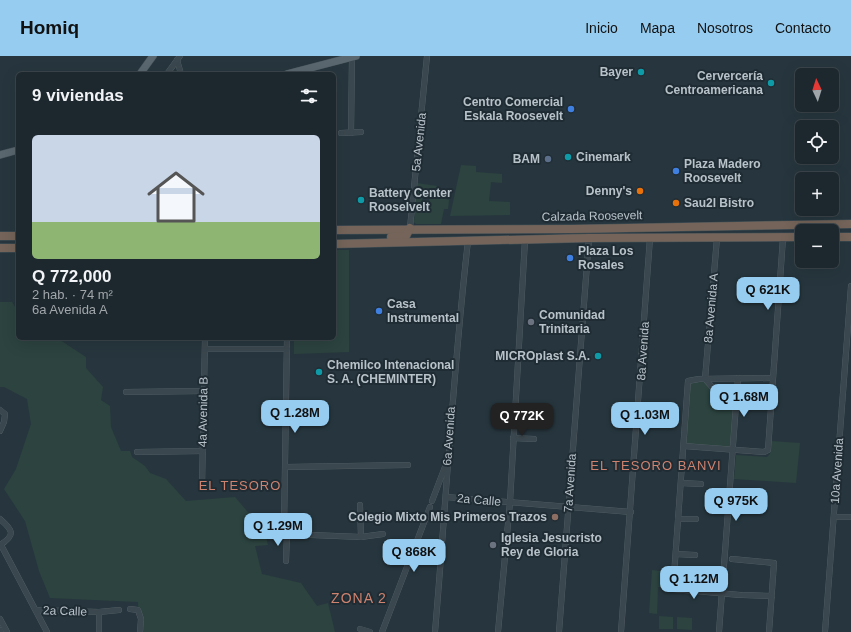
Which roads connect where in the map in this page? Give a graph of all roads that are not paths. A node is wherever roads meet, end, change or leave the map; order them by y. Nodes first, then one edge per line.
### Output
1 (152, 56) edge
2 (354, 56) edge
3 (427, 56) edge
4 (179, 58) edge
5 (339, 58) edge
6 (141, 72) edge
7 (168, 72) edge
8 (181, 72) edge
9 (294, 72) edge
10 (361, 132) dead end
11 (342, 133) dead end
12 (351, 133) junction
13 (16, 151) edge
14 (0, 156) edge
15 (851, 224) edge
16 (716, 226) junction
17 (790, 226) junction
18 (410, 228) junction
19 (510, 229) junction
20 (336, 230) edge
21 (0, 236) edge
22 (16, 236) edge
23 (795, 237) edge
24 (839, 237) edge
25 (851, 237) edge
26 (336, 238) edge
27 (589, 238) junction
28 (650, 238) junction
29 (664, 238) junction
30 (717, 238) junction
31 (783, 238) junction
32 (525, 240) junction
33 (468, 241) junction
34 (336, 244) edge
35 (0, 248) edge
36 (16, 248) edge
37 (851, 286) edge
38 (204, 340) edge
39 (288, 340) edge
40 (204, 349) junction
41 (287, 349) junction
42 (738, 378) junction
43 (772, 378) junction
44 (705, 379) junction
45 (204, 391) junction
46 (126, 392) dead end
47 (736, 403) junction
48 (0, 410) edge
49 (0, 431) edge
50 (513, 438) junction
51 (534, 439) dead end
52 (684, 446) junction
53 (732, 449) junction
54 (203, 451) junction
55 (138, 452) dead end
56 (447, 464) junction
57 (408, 465) dead end
58 (286, 467) junction
59 (681, 483) junction
60 (701, 484) dead end
61 (202, 486) dead end
62 (446, 497) junction
63 (432, 501) dead end
64 (510, 502) junction
65 (360, 505) dead end
66 (430, 507) dead end
67 (568, 507) junction
68 (631, 512) junction
69 (834, 517) junction
70 (851, 517) edge
71 (0, 519) edge
72 (678, 519) junction
73 (696, 519) dead end
74 (288, 534) junction
75 (383, 534) dead end
76 (361, 537) junction
77 (1, 545) edge
78 (676, 554) junction
79 (695, 555) dead end
80 (732, 559) dead end
81 (286, 561) dead end
82 (722, 593) junction
83 (772, 596) junction
84 (130, 609) dead end
85 (37, 610) junction
86 (119, 610) dead end
87 (99, 612) junction
88 (0, 619) edge
89 (360, 629) dead end
90 (7, 632) edge
91 (47, 632) edge
92 (99, 632) edge
93 (140, 632) edge
94 (370, 632) edge
95 (382, 632) edge
96 (435, 632) edge
97 (498, 632) edge
98 (559, 632) edge
99 (621, 632) edge
100 (719, 632) edge
101 (769, 632) edge
102 (826, 632) edge

1 - 6 main road
2 - 5 main road
2 - 12 street
3 - 18 street, 5a Avenida
4 - 7 street
4 - 8 street
5 - 9 main road
10 - 12 street
11 - 12 street
13 - 14 main road
15 - 17 highway, Calzada Roosevelt
16 - 17 highway, Calzada Roosevelt
16 - 19 highway, Calzada Roosevelt
16 - 29 highway
17 - 30 highway
18 - 19 highway, Calzada Roosevelt
18 - 20 highway, Calzada Roosevelt
18 - 26 highway
19 - 33 highway
21 - 22 highway
23 - 31 highway, Calzada Roosevelt
24 - 25 highway
27 - 28 highway, Calzada Roosevelt
27 - 32 highway, Calzada Roosevelt
27 - 67 street, 7a Avenida
28 - 29 highway, Calzada Roosevelt
28 - 68 street, 8a Avenida
29 - 30 highway, Calzada Roosevelt
30 - 31 highway, Calzada Roosevelt
30 - 44 street, 8a Avenida A
31 - 43 street
32 - 33 highway, Calzada Roosevelt
32 - 50 street
33 - 34 highway, Calzada Roosevelt
33 - 56 street, 6a Avenida
35 - 36 highway
37 - 69 street, 10a Avenida
38 - 40 street, 4a Avenida B
39 - 41 street
40 - 41 street
40 - 45 street, 4a Avenida B
41 - 58 street
42 - 43 street
42 - 44 street
42 - 47 street
43 - 53 street
44 - 47 street
44 - 52 street
45 - 46 street
45 - 54 street, 4a Avenida B
47 - 53 street
48 - 49 street
50 - 51 street
50 - 64 street
52 - 53 street
52 - 59 street
53 - 82 street
54 - 55 street
54 - 61 street, 4a Avenida B
56 - 62 street, 6a Avenida
56 - 63 street
57 - 58 street
58 - 74 street
59 - 60 street
59 - 72 street
62 - 64 street, 2a Calle
62 - 96 street, 6a Avenida
64 - 67 street, 2a Calle
64 - 97 street
65 - 76 street
66 - 95 street
67 - 68 street, 2a Calle
67 - 98 street, 7a Avenida
68 - 99 street, 8a Avenida
69 - 70 street
69 - 102 street, 10a Avenida
71 - 77 street
72 - 73 street
72 - 78 street
74 - 76 street
74 - 81 street
75 - 76 street
77 - 85 street, 2a Calle
78 - 79 street
78 - 82 street
80 - 83 street
82 - 83 street
82 - 100 street
83 - 101 street
84 - 93 street
85 - 87 street, 2a Calle
85 - 91 street
86 - 87 street, 2a Calle
87 - 92 street
88 - 90 street
89 - 94 street

